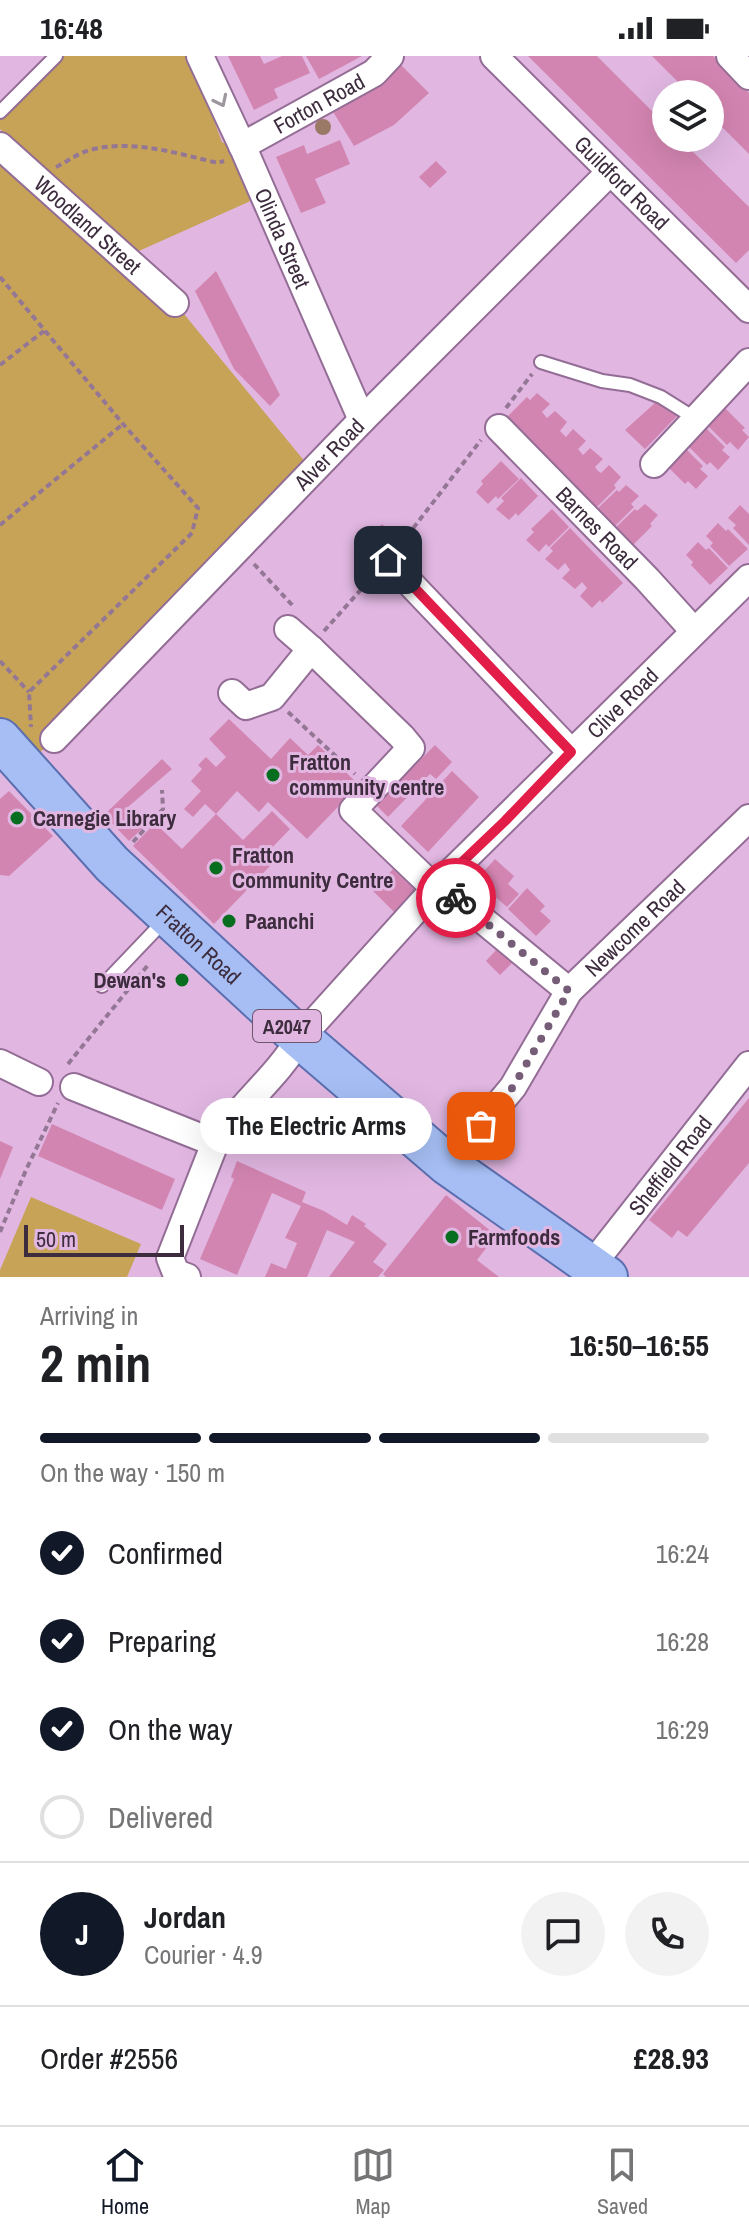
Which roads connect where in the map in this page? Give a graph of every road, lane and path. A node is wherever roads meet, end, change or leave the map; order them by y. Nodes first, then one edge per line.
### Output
1 (56, 56) edge
2 (200, 56) edge
3 (390, 56) edge
4 (494, 56) edge
5 (730, 56) edge
6 (749, 76) edge
7 (0, 112) edge
8 (0, 146) edge
9 (244, 149) junction
10 (610, 172) junction
11 (38, 180) junction
12 (0, 277) edge
13 (6, 283) junction
14 (0, 288) edge
15 (175, 303) dead end
16 (749, 309) edge
17 (44, 331) junction
18 (541, 362) joint
19 (749, 362) edge
20 (0, 365) edge
21 (696, 419) junction
22 (362, 420) junction
23 (123, 424) junction
24 (494, 426) junction
25 (654, 464) dead end
26 (0, 525) edge
27 (240, 548) junction
28 (388, 560) junction
29 (749, 578) edge
30 (294, 622) joint
31 (694, 631) junction
32 (311, 649) junction
33 (0, 661) edge
34 (29, 692) junction
35 (232, 693) dead end
36 (272, 697) junction
37 (28, 738) edge
38 (571, 752) junction
39 (162, 790) dead end
40 (372, 790) junction
41 (749, 818) edge
42 (112, 864) junction
43 (439, 884) junction
44 (169, 916) junction
45 (150, 962) dead end
46 (102, 986) dead end
47 (569, 991) junction
48 (300, 1038) junction
49 (0, 1063) edge
50 (749, 1065) edge
51 (58, 1086) junction
52 (215, 1143) junction
53 (448, 1165) junction
54 (0, 1232) edge
55 (599, 1272) edge
56 (181, 1275) edge

1 - 7 lane
2 -> 9 street, Olinda Street
3 - 9 street, Forton Road
4 - 10 street, Guildford Road
5 - 6 street
8 - 11 street, Woodland Street
9 - 11 path
9 - 22 street, Olinda Street
10 - 16 street, Guildford Road
10 - 22 street, Alver Road
11 - 15 street, Woodland Street
12 - 13 path
13 - 14 path
13 - 17 path
17 - 20 path
17 - 23 path
18 - 21 lane
18 - 24 path
19 - 21 street
21 - 25 street
22 - 27 street, Alver Road
23 - 26 path
23 - 34 path
24 - 28 path
24 - 31 street, Barnes Road
27 - 30 path
27 - 37 street, Alver Road
28 - 32 path
28 - 38 street
29 - 31 street, Clive Road
30 - 32 street
31 - 38 street, Clive Road
32 - 36 street
32 - 40 street
33 - 34 path
34 - 37 path
35 - 36 street
36 - 40 path
37 - 42 main road, Fratton Road / A2047
38 - 43 street, Clive Road
39 - 42 path
40 - 43 street
41 - 47 street, Newcome Road
42 - 44 main road, Fratton Road / A2047
43 - 47 street
43 - 48 street, Clive Road
44 - 46 lane
44 - 48 main road, Fratton Road / A2047
45 - 51 path
47 - 53 street, Newcome Road
48 - 52 street, Clive Road
48 - 53 main road, Fratton Road / A2047
49 - 51 street
50 - 55 street, Sheffield Road
51 - 52 street
51 - 54 path
52 - 56 street, Clive Road
53 - 55 main road, Fratton Road / A2047

